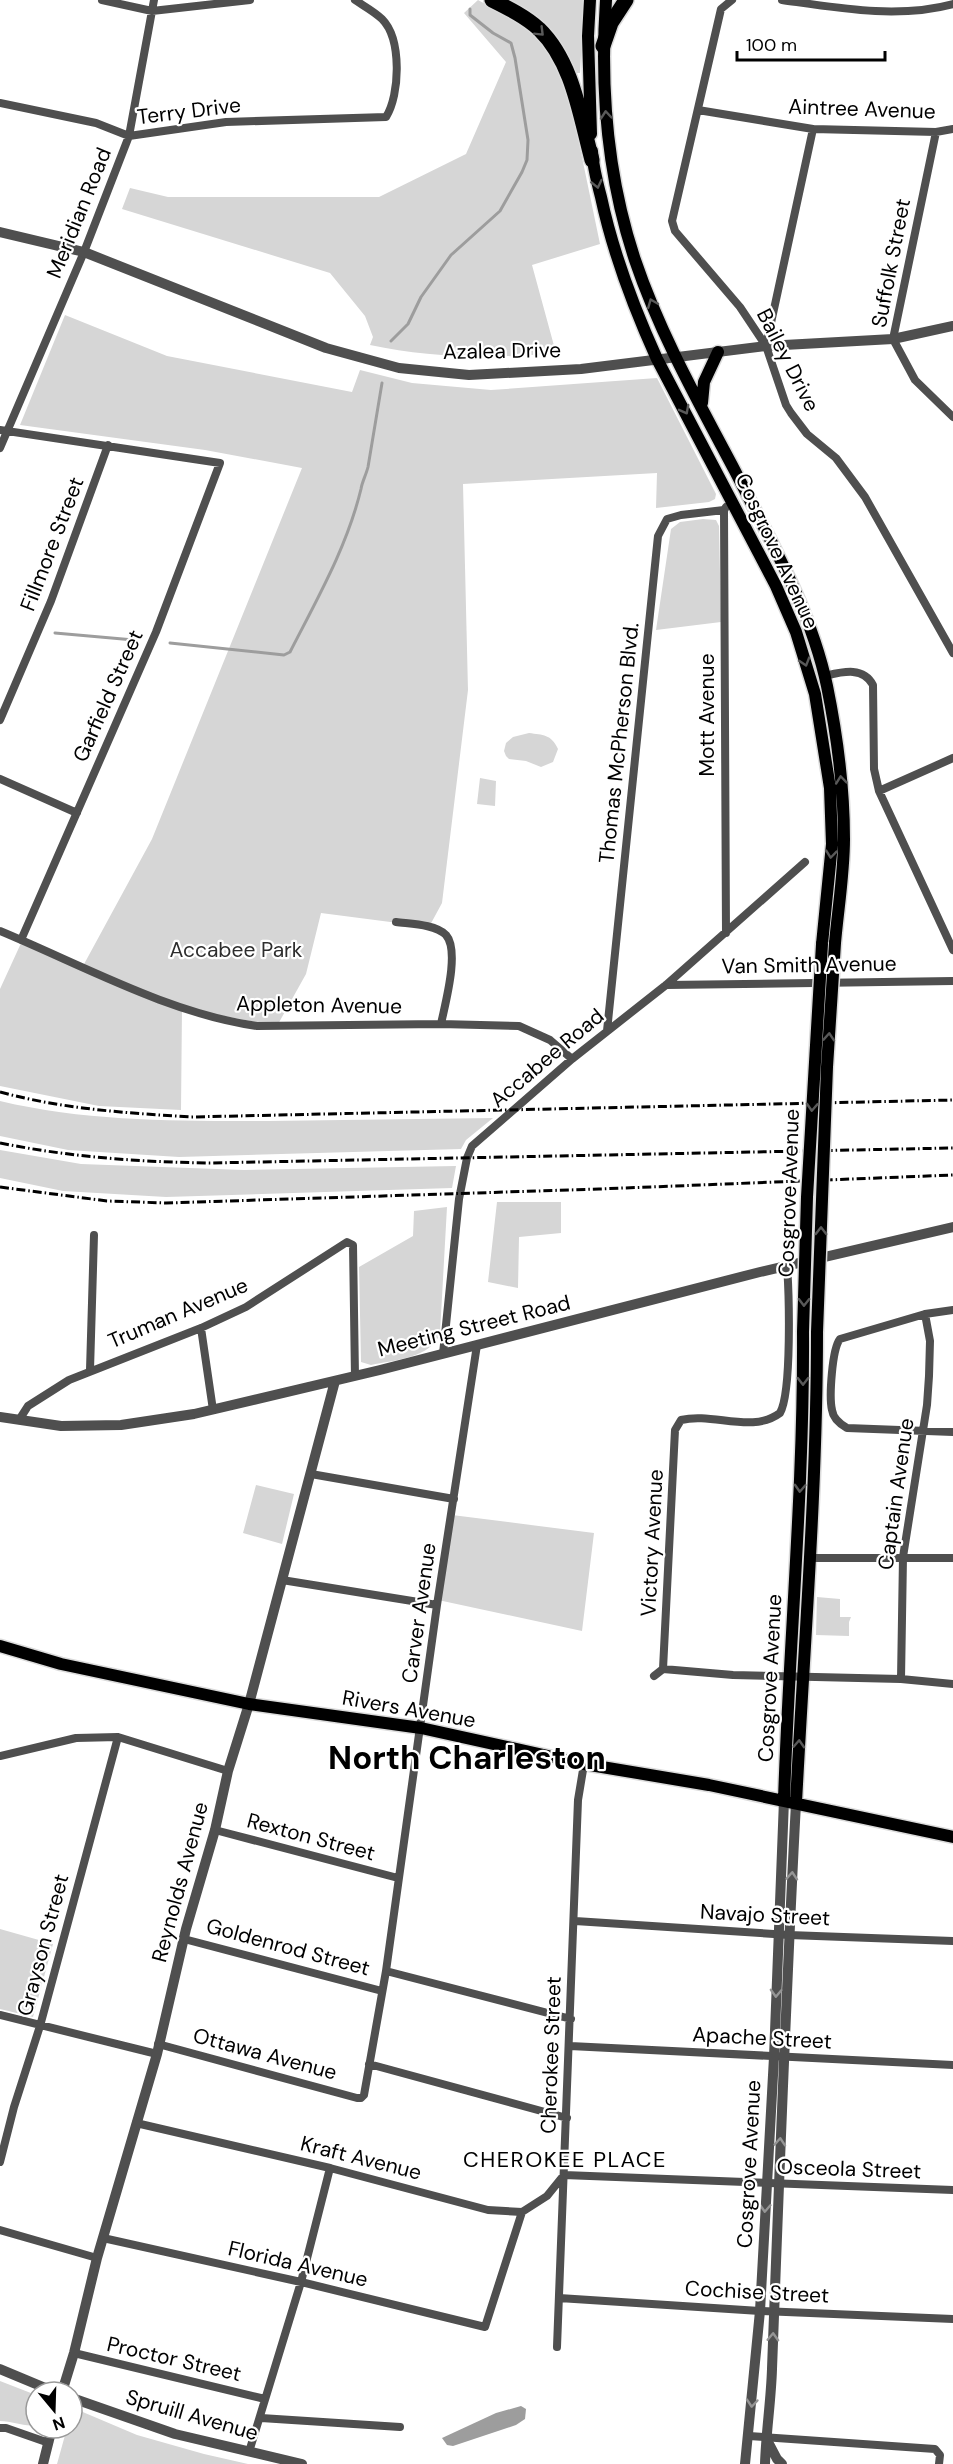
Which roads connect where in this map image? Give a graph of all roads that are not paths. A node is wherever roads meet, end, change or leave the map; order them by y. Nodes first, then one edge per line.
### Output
1 (102, 0) edge
2 (154, 0) edge
3 (250, 0) edge
4 (355, 0) edge
5 (492, 0) edge
6 (590, 0) edge
7 (606, 0) edge
8 (626, 0) edge
9 (732, 0) edge
10 (782, 0) edge
11 (953, 4) edge
12 (152, 12) junction
13 (603, 46) junction
14 (0, 103) edge
15 (698, 110) junction
16 (813, 129) junction
17 (953, 129) edge
18 (936, 132) junction
19 (129, 136) junction
20 (592, 160) junction
21 (0, 232) edge
22 (84, 252) junction
23 (953, 326) edge
24 (893, 339) junction
25 (766, 346) junction
26 (718, 352) junction
27 (676, 357) junction
28 (657, 359) junction
29 (702, 407) junction
30 (953, 417) edge
31 (4, 431) edge
32 (108, 445) junction
33 (0, 448) edge
34 (732, 499) junction
35 (724, 510) junction
36 (953, 653) edge
37 (824, 676) junction
38 (0, 720) edge
39 (953, 758) edge
40 (0, 779) edge
41 (879, 791) junction
42 (77, 813) junction
43 (805, 862) dead end
44 (396, 922) dead end
45 (0, 931) edge
46 (726, 933) junction
47 (21, 940) junction
48 (953, 950) edge
49 (953, 981) edge
50 (666, 985) junction
51 (441, 1023) junction
52 (607, 1031) junction
53 (572, 1059) junction
54 (953, 1227) edge
55 (93, 1235) dead end
56 (788, 1265) junction
57 (953, 1310) edge
58 (925, 1314) junction
59 (201, 1328) junction
60 (477, 1345) junction
61 (443, 1354) junction
62 (90, 1370) junction
63 (355, 1376) junction
64 (335, 1381) junction
65 (213, 1410) junction
66 (0, 1417) edge
67 (19, 1420) junction
68 (922, 1430) junction
69 (953, 1432) edge
70 (311, 1474) junction
71 (454, 1499) junction
72 (903, 1557) junction
73 (812, 1558) junction
74 (953, 1558) edge
75 (282, 1580) junction
76 (437, 1605) junction
77 (0, 1646) edge
78 (663, 1669) junction
79 (654, 1676) dead end
80 (788, 1677) junction
81 (803, 1678) junction
82 (901, 1679) junction
83 (953, 1684) edge
84 (249, 1704) junction
85 (421, 1728) junction
86 (118, 1737) junction
87 (0, 1756) edge
88 (584, 1764) junction
89 (228, 1771) junction
90 (784, 1800) junction
91 (796, 1803) junction
92 (215, 1830) junction
93 (953, 1837) edge
94 (398, 1878) junction
95 (575, 1921) junction
96 (783, 1934) junction
97 (184, 1939) junction
98 (953, 1941) edge
99 (386, 1971) junction
100 (382, 1991) junction
101 (0, 2015) edge
102 (571, 2019) junction
103 (40, 2025) junction
104 (570, 2046) junction
105 (158, 2049) junction
106 (780, 2058) junction
107 (369, 2064) junction
108 (953, 2065) edge
109 (361, 2098) joint
110 (567, 2118) junction
111 (136, 2123) junction
112 (0, 2162) edge
113 (330, 2168) junction
114 (564, 2175) junction
115 (772, 2184) junction
116 (953, 2190) edge
117 (522, 2212) junction
118 (0, 2230) edge
119 (103, 2238) junction
120 (97, 2258) junction
121 (301, 2282) junction
122 (559, 2298) junction
123 (760, 2311) junction
124 (774, 2311) junction
125 (953, 2319) edge
126 (557, 2347) dead end
127 (74, 2353) junction
128 (0, 2369) edge
129 (26, 2380) edge
130 (66, 2380) edge
131 (265, 2399) junction
132 (84, 2402) edge
133 (261, 2418) junction
134 (400, 2427) dead end
135 (0, 2428) edge
136 (749, 2436) junction
137 (766, 2437) junction
138 (50, 2440) edge
139 (49, 2443) junction
140 (249, 2452) junction
141 (43, 2464) edge
142 (302, 2464) edge
143 (745, 2464) edge
144 (765, 2464) edge
145 (782, 2464) edge
146 (939, 2464) edge

1 - 12 street
2 - 12 street, Meridian Road
3 - 12 street
4 - 19 street, Terry Drive
5 -> 20 highway
6 - 20 main road, Cosgrove Avenue
7 - 13 main road, Cosgrove Avenue
8 - 13 highway
9 - 15 street, Bailey Drive
10 - 11 street
12 - 19 street, Meridian Road
27 -> 13 main road, Cosgrove Avenue
14 - 19 street, Terry Drive
15 - 16 street, Aintree Avenue
15 - 25 street, Bailey Drive
16 - 18 street, Aintree Avenue
16 - 25 street
17 - 18 street, Aintree Avenue
18 - 24 street, Suffolk Street
19 - 22 street, Meridian Road
20 -> 28 main road, Cosgrove Avenue
21 - 22 street, Azalea Drive
22 - 28 street, Azalea Drive
22 - 31 street, Meridian Road
23 - 24 street, Azalea Drive
24 - 25 street, Azalea Drive
24 - 30 street, Suffolk Street
25 - 26 street, Azalea Drive
25 - 36 street, Bailey Drive
26 - 27 street, Azalea Drive
26 - 29 main road
27 - 28 street, Azalea Drive
27 - 29 main road, Cosgrove Avenue
28 -> 34 main road, Cosgrove Avenue
29 - 37 main road, Cosgrove Avenue
31 - 32 street
31 - 33 street, Meridian Road
32 - 38 street, Fillmore Street
32 - 42 street, Garfield Street
34 - 35 street
34 -> 80 main road, Cosgrove Avenue, bridge
35 - 46 street, Mott Avenue
35 - 52 street, Thomas McPherson Blvd.
37 - 41 street
73 -> 37 main road, Cosgrove Avenue, bridge
39 - 41 street
40 - 42 street
41 - 48 street
42 - 47 street, Garfield Street
43 - 46 street, Accabee Road
44 - 51 street
45 - 47 street, Appleton Avenue
46 - 50 street, Accabee Road
47 - 51 street, Appleton Avenue
49 - 50 street, Van Smith Avenue
50 - 52 street, Accabee Road
51 - 53 street, Appleton Avenue
52 - 53 street, Accabee Road
53 - 61 street, Accabee Road
54 - 56 street, Meeting Street Road
55 - 62 street
56 - 60 street, Meeting Street Road
56 - 78 street, Victory Avenue
57 - 58 street
58 - 68 street, Captain Avenue
58 - 68 street
59 - 62 street, Truman Avenue
59 - 63 street, Truman Avenue
59 - 65 street
60 - 61 street, Meeting Street Road
60 - 71 street, Carver Avenue
61 - 63 street, Meeting Street Road
62 - 67 street, Truman Avenue
63 - 64 street, Meeting Street Road
64 - 65 street, Meeting Street Road
64 - 70 street, Reynolds Avenue
65 - 67 street, Meeting Street Road
66 - 67 street, Meeting Street Road
68 - 69 street
68 - 72 street, Captain Avenue
70 - 71 street
70 - 75 street, Reynolds Avenue
71 - 76 street, Carver Avenue
72 - 73 street
72 - 74 street
72 - 82 street, Captain Avenue
73 - 81 main road, Cosgrove Avenue
75 - 76 street
75 - 84 street, Reynolds Avenue
76 - 85 street, Carver Avenue
77 - 84 main road, Rivers Avenue
78 - 79 street
78 - 80 street
80 - 81 street
80 - 90 main road, Cosgrove Avenue
81 - 82 street
91 -> 81 main road, Cosgrove Avenue
82 - 83 street
84 - 85 main road, Rivers Avenue
84 - 89 street, Reynolds Avenue
85 - 88 main road, Rivers Avenue
85 - 94 street, Carver Avenue
86 - 87 street
86 - 89 street
86 - 103 street, Grayson Street
88 - 90 main road, Rivers Avenue
88 - 95 street, Cherokee Street
89 - 92 street, Reynolds Avenue
90 - 91 main road, Rivers Avenue
90 - 96 street, Cosgrove Avenue
91 - 93 main road, Rivers Avenue
96 -> 91 street, Cosgrove Avenue
92 - 94 street, Rexton Street
92 - 97 street, Reynolds Avenue
94 - 99 street, Carver Avenue
95 - 96 street, Navajo Street
95 - 102 street, Cherokee Street
96 - 98 street, Navajo Street
96 - 106 street, Cosgrove Avenue
97 - 100 street, Goldenrod Street
97 - 105 street, Reynolds Avenue
99 - 100 street, Carver Avenue
99 - 102 street, Goldenrod Street
100 - 107 street, Carver Avenue
101 - 103 street, Ottawa Avenue
102 - 104 street, Cherokee Street
103 - 105 street, Ottawa Avenue
103 - 112 street, Grayson Street
104 - 106 street, Apache Street
104 - 110 street, Cherokee Street
105 - 109 street, Ottawa Avenue
105 - 111 street, Reynolds Avenue
106 - 108 street, Apache Street
106 - 115 street, Cosgrove Avenue
107 - 109 street, Carver Avenue
107 - 110 street, Ottawa Avenue
110 - 114 street, Cherokee Street
111 - 113 street, Kraft Avenue
111 - 119 street, Reynolds Avenue
113 - 117 street, Kraft Avenue
113 - 121 street
114 - 115 street, Osceola Street
114 - 117 street
114 - 122 street, Cherokee Street
115 - 116 street, Osceola Street
115 -> 123 street, Cosgrove Avenue
115 - 124 street, Cosgrove Avenue
117 - 121 street, Florida Avenue
118 - 120 street
119 - 120 street, Reynolds Avenue
119 - 121 street, Florida Avenue
120 - 127 street, Reynolds Avenue
121 - 131 street
122 - 123 street, Cochise Street
122 - 126 street, Cherokee Street
123 - 124 street, Cochise Street
123 -> 136 street, Cosgrove Avenue
124 - 125 street, Cochise Street
137 -> 124 street, Cosgrove Avenue
127 - 130 street, Reynolds Avenue
127 - 131 street, Proctor Street
128 - 129 street
131 - 133 street
132 - 140 street, Spruill Avenue
133 - 134 street
133 - 140 street
135 - 139 street
136 - 137 street
136 - 143 street, Cosgrove Avenue
137 - 144 street, Cosgrove Avenue
137 - 145 street
137 - 146 street
138 - 139 street
139 - 141 street
140 - 142 street, Spruill Avenue

